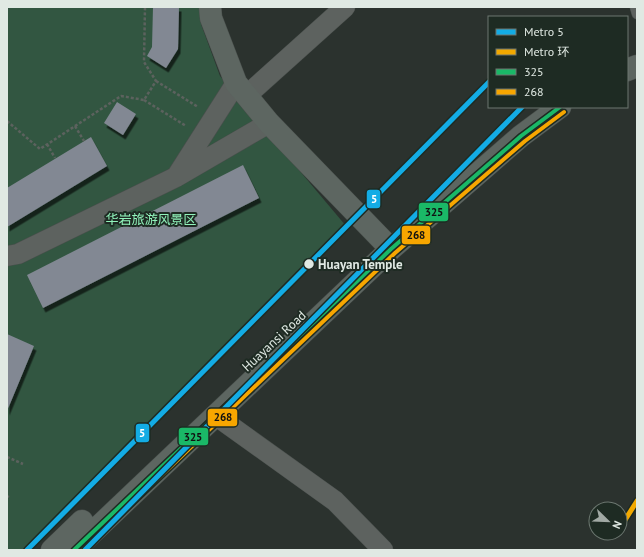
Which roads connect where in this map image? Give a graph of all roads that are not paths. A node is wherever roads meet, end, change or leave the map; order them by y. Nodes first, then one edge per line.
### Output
1 (210, 7) edge
2 (345, 7) edge
3 (635, 7) edge
4 (637, 14) edge
5 (241, 89) junction
6 (536, 108) edge
7 (559, 108) edge
8 (269, 124) junction
9 (176, 176) junction
10 (387, 244) junction
11 (7, 256) edge
12 (215, 415) junction
13 (52, 550) edge
14 (74, 550) edge
15 (383, 550) edge

1 - 5 street
2 - 5 street
3 - 4 lane
5 - 8 street
5 - 9 street
6 - 10 street, Huayansi Road
7 - 10 street, Huayansi Road
8 - 9 street
8 - 10 street
9 - 11 street
10 - 12 street, Huayansi Road
10 - 13 street, Huayansi Road
12 - 14 street, Huayansi Road
12 - 15 street

